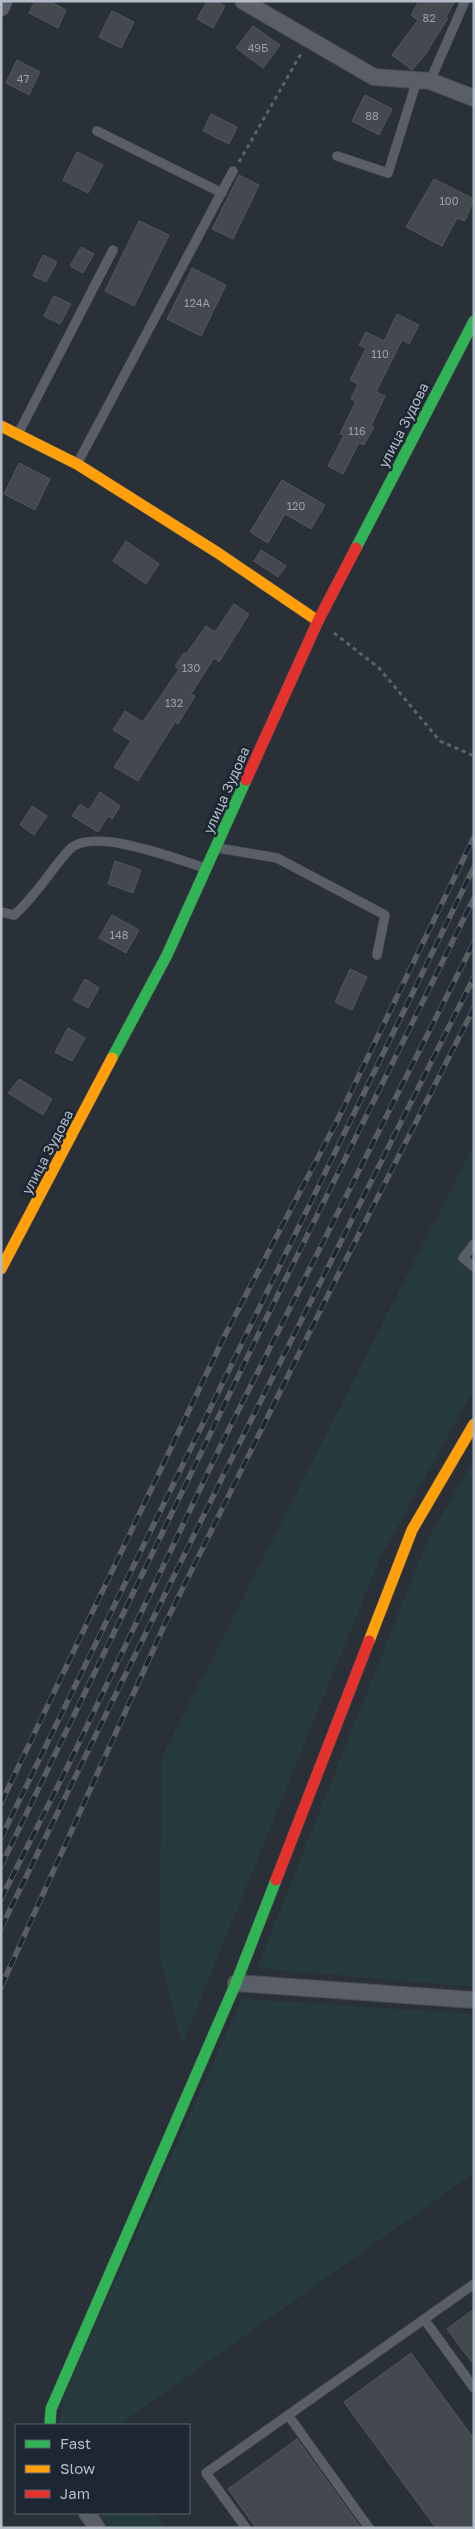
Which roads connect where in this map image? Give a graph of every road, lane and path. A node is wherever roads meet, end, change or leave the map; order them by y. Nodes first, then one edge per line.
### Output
1 (4, 1) edge
2 (243, 1) edge
3 (465, 1) edge
4 (1, 8) edge
5 (309, 39) junction
6 (423, 81) junction
7 (474, 98) edge
8 (97, 131) dead end
9 (337, 156) dead end
10 (234, 171) joint
11 (222, 193) junction
12 (113, 250) dead end
13 (474, 321) edge
14 (1, 426) edge
15 (18, 434) junction
16 (77, 464) junction
17 (318, 621) junction
18 (474, 756) edge
19 (216, 848) junction
20 (208, 868) junction
21 (1, 912) edge
22 (377, 955) dead end
23 (474, 1244) edge
24 (474, 1267) edge
25 (1, 1269) edge
26 (474, 1424) edge
27 (236, 1983) junction
28 (474, 2000) edge
29 (474, 2284) edge
30 (424, 2319) junction
31 (474, 2388) edge
32 (288, 2415) junction
33 (50, 2424) edge
34 (88, 2514) edge
35 (97, 2528) edge
36 (246, 2528) edge
37 (369, 2528) edge

1 - 4 street
2 - 5 street
3 - 6 lane
5 - 6 street
5 - 10 path
6 - 7 street
6 - 9 lane
8 - 11 lane
10 - 11 lane
11 - 16 lane
12 - 15 lane
13 - 17 street, улица Зудова
14 - 15 street
15 - 16 street
16 - 17 street
17 - 18 path
17 - 19 street, улица Зудова
19 - 20 street, улица Зудова
19 - 22 lane
20 - 21 lane
20 - 25 street, улица Зудова
23 - 24 lane
26 - 27 street
27 - 28 street
27 - 33 street
29 - 30 lane
30 - 31 lane
30 - 32 lane
32 - 36 lane
32 - 37 lane
34 - 35 street

